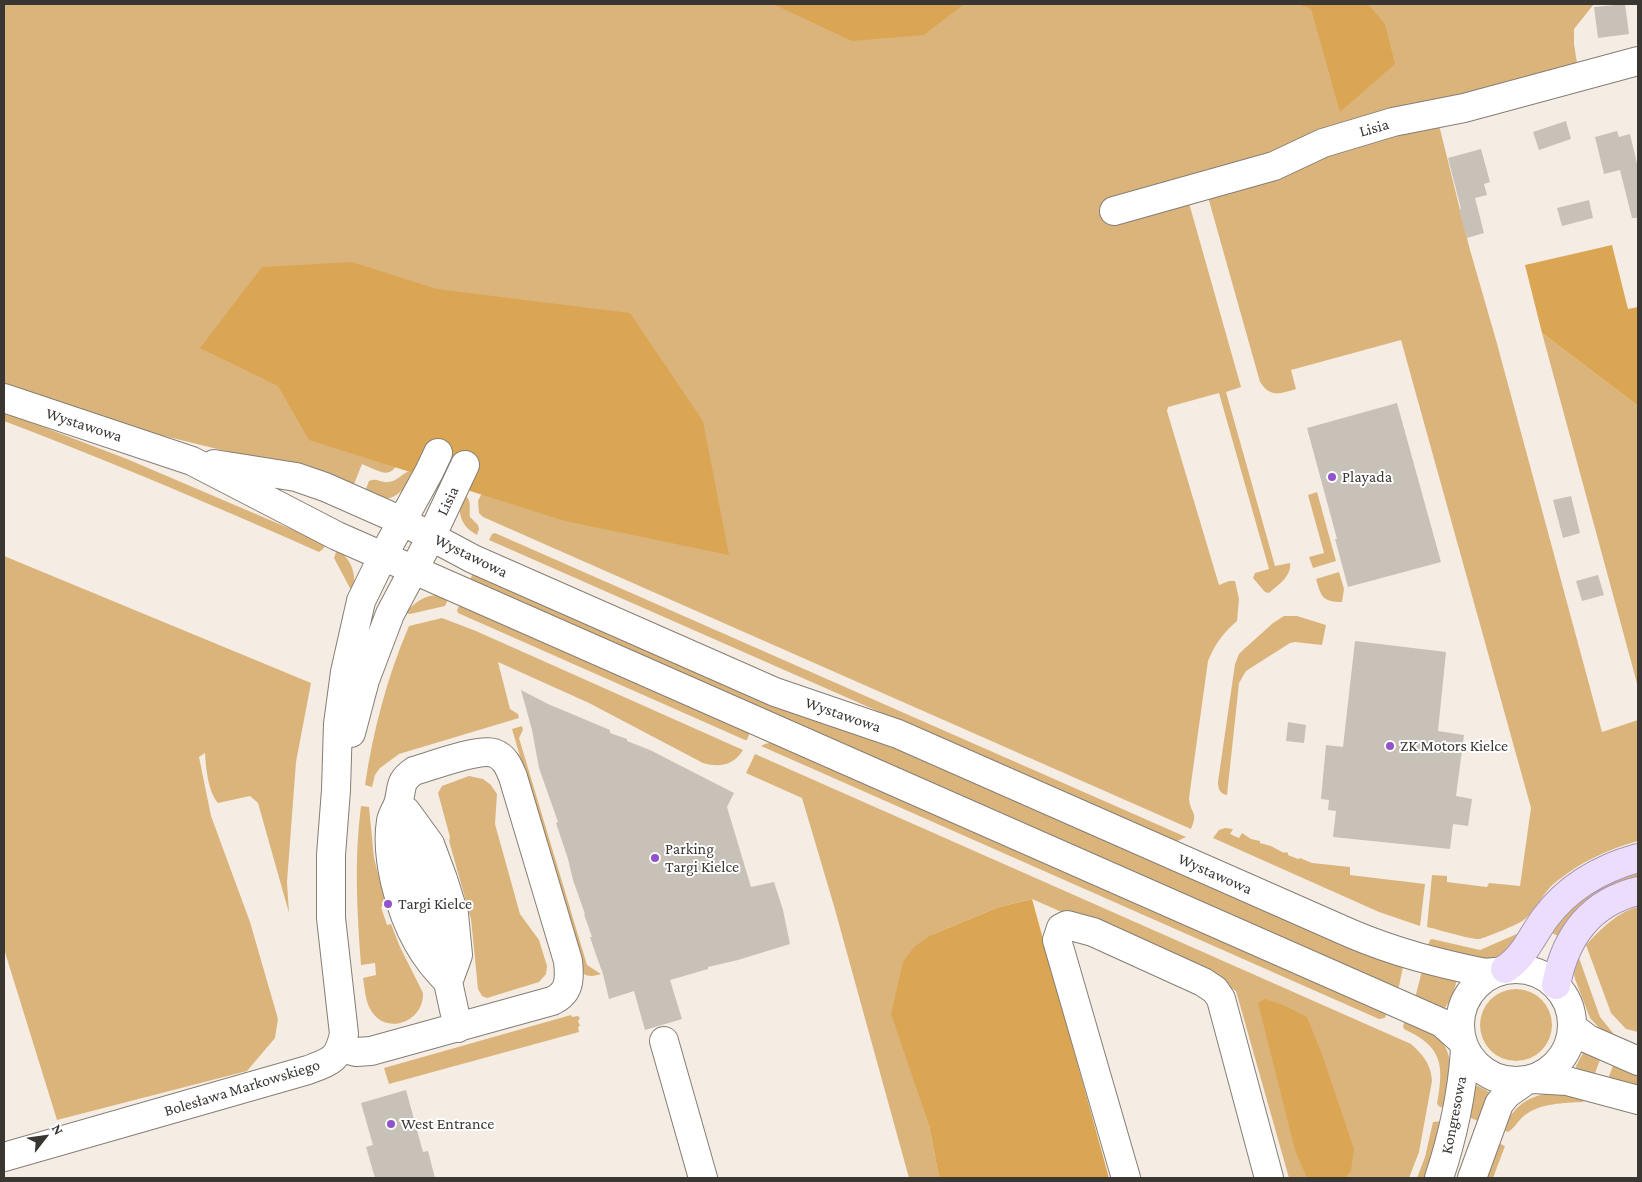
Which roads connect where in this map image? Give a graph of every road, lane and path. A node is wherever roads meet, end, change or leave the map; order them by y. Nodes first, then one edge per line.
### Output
1 (1638, 61) edge
2 (1114, 211) dead end
3 (4, 398) edge
4 (438, 453) dead end
5 (192, 461) junction
6 (465, 465) dead end
7 (402, 521) junction
8 (431, 537) junction
9 (383, 556) junction
10 (413, 570) junction
11 (336, 790) junction
12 (399, 801) junction
13 (1638, 858) edge
14 (1638, 891) edge
15 (1500, 971) junction
16 (448, 982) junction
17 (1556, 986) junction
18 (1572, 1027) junction
19 (458, 1028) junction
20 (664, 1041) dead end
21 (1463, 1045) junction
22 (341, 1048) junction
23 (1638, 1061) edge
24 (1530, 1080) junction
25 (1638, 1100) edge
26 (4, 1157) edge
27 (703, 1178) edge
28 (1126, 1178) edge
29 (1269, 1178) edge
30 (1439, 1178) edge
31 (1472, 1178) edge

1 - 2 street, Lisia
3 - 5 street, Wystawowa
4 - 7 street, Lisia
5 - 7 street, Wystawowa
5 - 9 street, Wystawowa
6 - 8 street, Lisia
7 - 8 street, Wystawowa
7 - 9 street
8 - 10 street
8 - 15 street, Wystawowa
9 - 10 street, Wystawowa
9 - 11 street
10 - 11 street
10 - 21 street, Wystawowa
11 - 22 street
12 - 16 street
12 - 16 street
12 - 19 street
13 - 15 main road
14 - 17 main road
15 - 17 street
15 - 21 street
16 - 19 street
17 - 18 street
18 - 23 street
18 - 24 street
19 - 22 street
20 - 27 street
21 - 24 street
21 - 30 street, Kongresowa
22 - 26 street, Bolesława Markowskiego
24 - 25 street
24 - 31 street, Kongresowa
28 - 29 street

